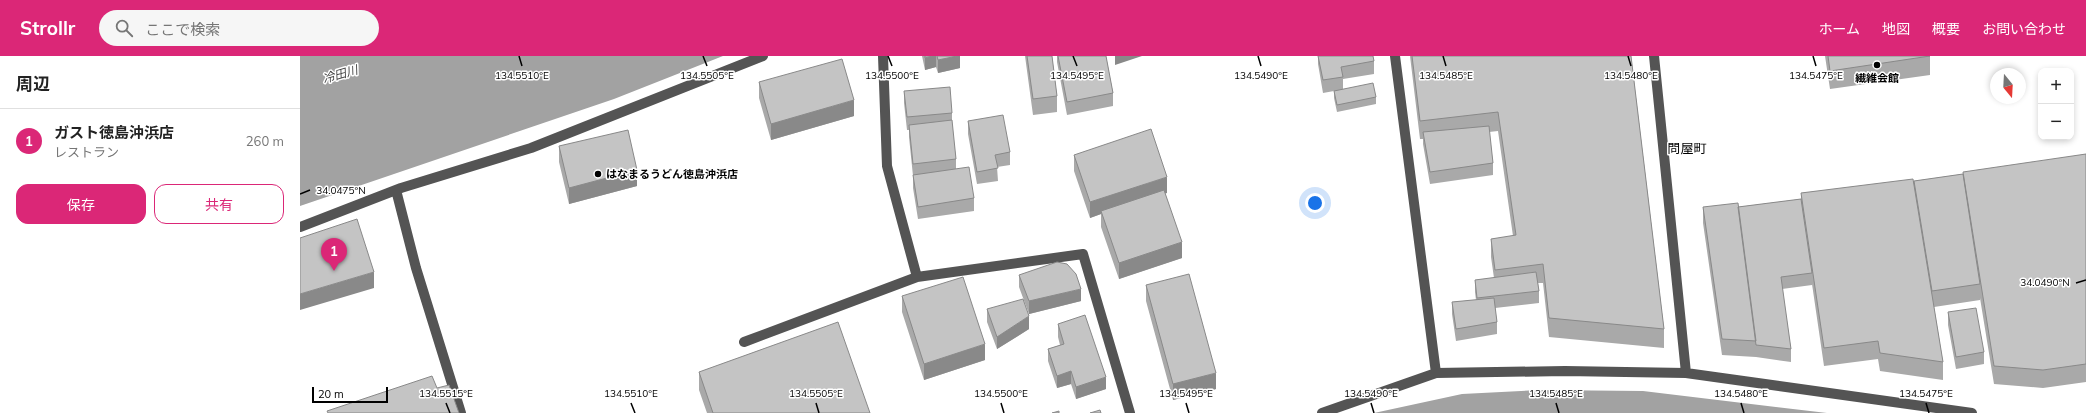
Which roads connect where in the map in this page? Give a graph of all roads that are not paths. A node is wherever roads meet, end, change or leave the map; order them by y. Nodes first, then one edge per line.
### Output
1 (763, 56) edge
2 (883, 56) edge
3 (1395, 56) edge
4 (1654, 56) edge
5 (396, 190) junction
6 (300, 227) edge
7 (917, 277) junction
8 (744, 342) dead end
9 (1436, 373) junction
10 (1686, 373) junction
11 (461, 413) edge
12 (1130, 413) edge
13 (1322, 413) edge
14 (1972, 413) edge

1 - 5 street
2 - 7 street
3 - 9 street
4 - 10 street
5 - 6 street
5 - 11 street
7 - 8 street
7 - 12 street
9 - 10 street
9 - 13 street
10 - 14 street

